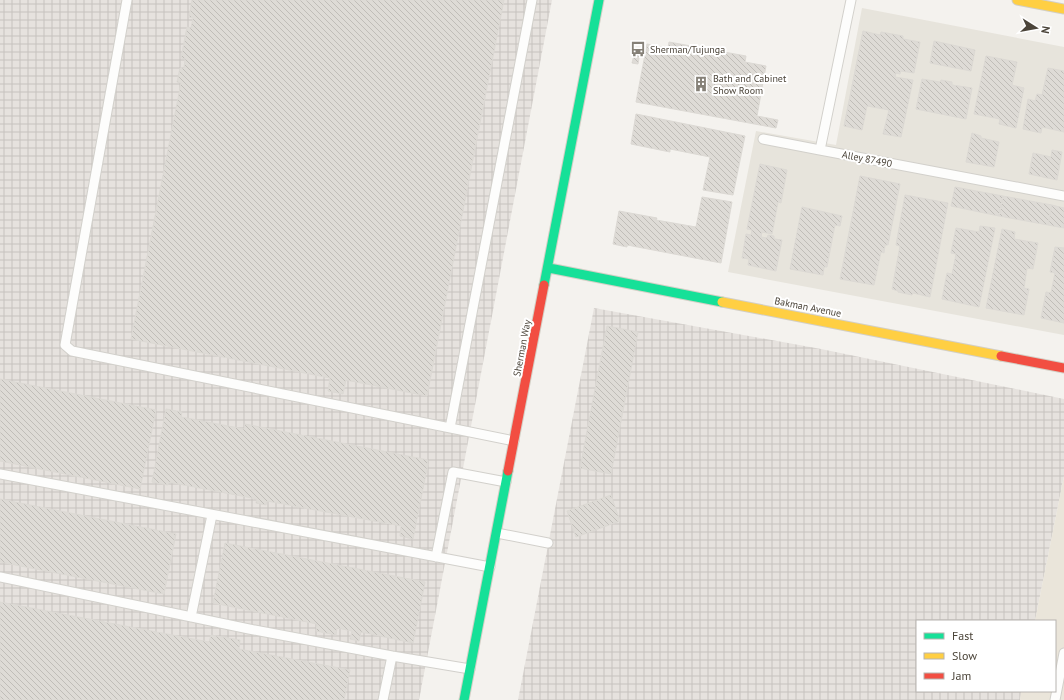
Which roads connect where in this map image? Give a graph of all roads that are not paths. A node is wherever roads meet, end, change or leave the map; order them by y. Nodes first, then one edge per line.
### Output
1 (127, 0) edge
2 (532, 0) edge
3 (599, 0) edge
4 (851, 0) edge
5 (1017, 0) edge
6 (1064, 9) edge
7 (763, 139) dead end
8 (820, 150) junction
9 (1064, 196) edge
10 (549, 268) junction
11 (1064, 368) edge
12 (450, 428) junction
13 (514, 441) junction
14 (0, 474) edge
15 (507, 482) junction
16 (212, 515) junction
17 (497, 534) junction
18 (548, 543) dead end
19 (436, 557) junction
20 (490, 567) junction
21 (0, 577) edge
22 (192, 617) junction
23 (1064, 653) edge
24 (392, 656) junction
25 (470, 669) junction
26 (383, 700) edge
27 (464, 700) edge
28 (1055, 700) edge

1 - 12 lane
2 - 12 lane
3 - 10 main road, Sherman Way
4 - 8 lane
5 - 6 main road
7 - 8 lane, Alley 87490
8 - 9 lane, Alley 87490
10 - 11 main road, Bakman Avenue
10 - 13 main road, Sherman Way
12 - 13 lane
13 - 15 main road, Sherman Way
14 - 16 lane
15 - 17 main road, Sherman Way
15 - 19 lane
16 - 19 lane
16 - 22 lane
17 - 18 lane
17 - 20 main road, Sherman Way
19 - 20 lane
20 - 25 main road, Sherman Way
21 - 22 lane
22 - 24 lane
23 - 28 lane
24 - 25 lane
24 - 26 lane
25 - 27 main road, Sherman Way

